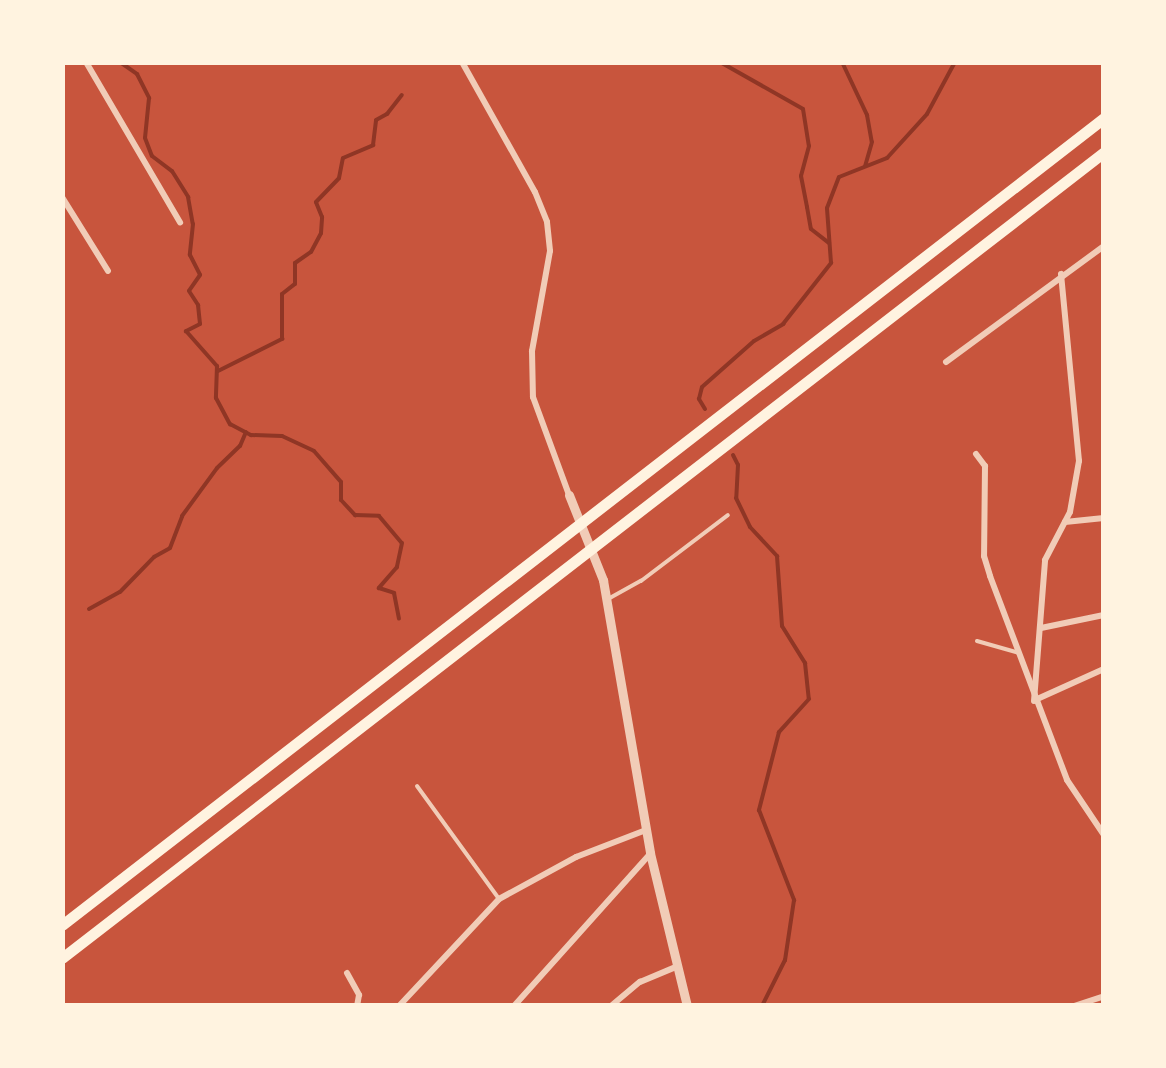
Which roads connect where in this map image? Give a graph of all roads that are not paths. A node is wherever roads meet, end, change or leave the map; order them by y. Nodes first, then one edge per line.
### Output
1 (86, 62) edge
2 (462, 62) edge
3 (1104, 118) edge
4 (1104, 152) edge
5 (62, 197) edge
6 (180, 222) dead end
7 (1104, 246) edge
8 (108, 271) dead end
9 (1062, 274) junction
10 (946, 362) dead end
11 (976, 454) dead end
12 (570, 496) joint
13 (728, 515) dead end
14 (1104, 518) edge
15 (1064, 522) junction
16 (608, 599) junction
17 (1104, 615) edge
18 (1041, 628) junction
19 (977, 641) dead end
20 (1019, 653) junction
21 (1104, 669) edge
22 (1034, 701) junction
23 (418, 786) dead end
24 (646, 830) junction
25 (1104, 835) edge
26 (650, 853) junction
27 (499, 899) junction
28 (62, 925) edge
29 (62, 958) edge
30 (679, 965) junction
31 (347, 973) dead end
32 (1104, 996) edge
33 (357, 1006) edge
34 (399, 1006) edge
35 (514, 1006) edge
36 (611, 1006) edge
37 (687, 1006) edge
38 (1074, 1006) edge

1 - 6 street
2 - 12 street
3 - 28 highway
4 - 29 highway
5 - 8 street
7 - 9 street
9 - 10 street
9 - 15 street
11 - 20 street
12 - 16 street
13 - 16 lane
14 - 15 street
15 - 18 street
16 - 24 street
17 - 18 street
18 - 22 street
19 - 20 lane
20 - 22 street
21 - 22 street
22 - 25 street
23 - 27 lane
24 - 26 street
24 - 27 street
26 - 30 street
26 - 35 street
27 - 34 street
30 - 36 street
30 - 37 street
31 - 33 street
32 - 38 street

